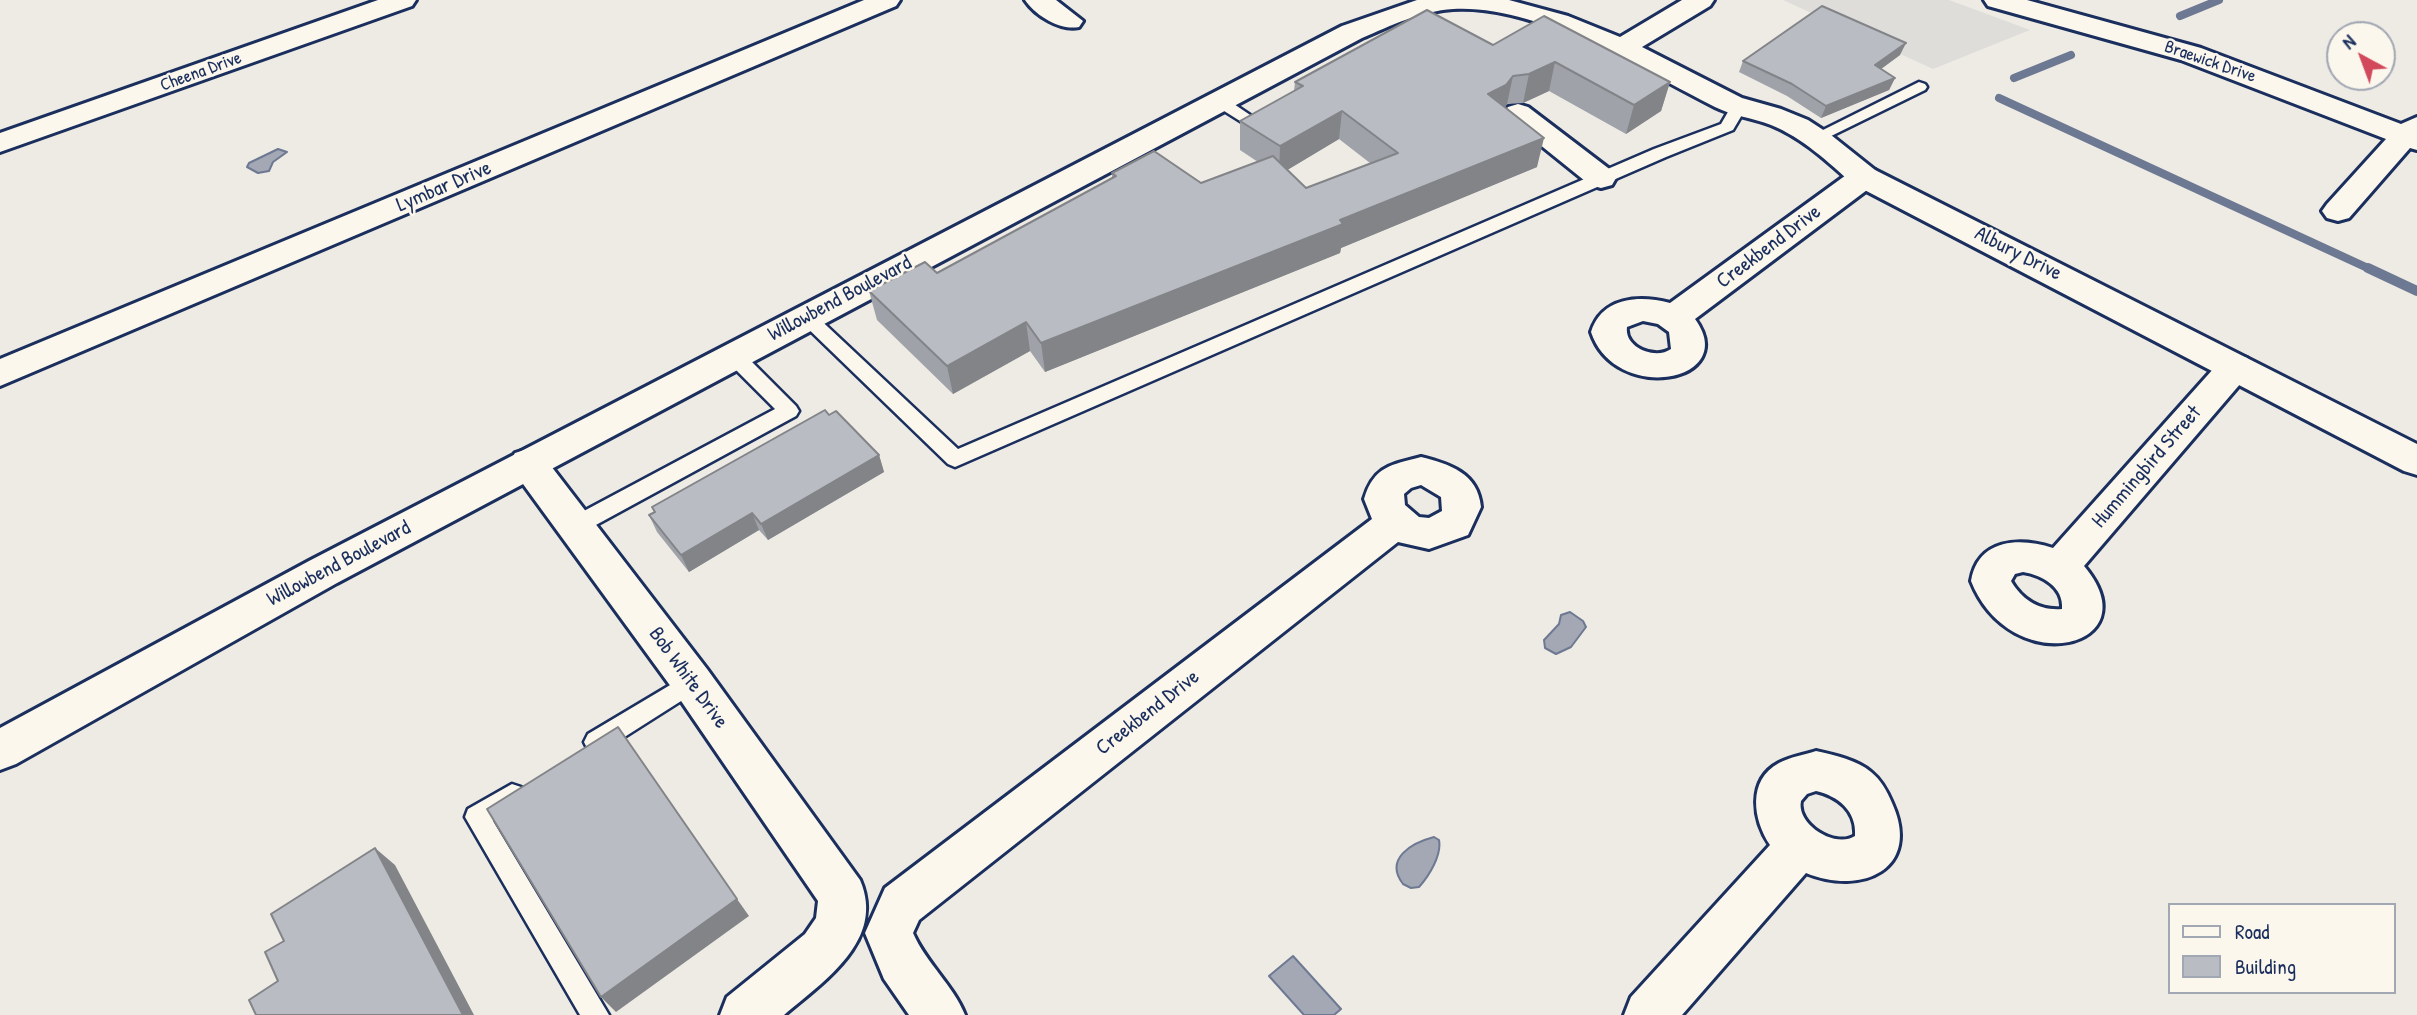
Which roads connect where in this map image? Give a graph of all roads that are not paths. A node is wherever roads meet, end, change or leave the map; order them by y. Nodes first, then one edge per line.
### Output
1 (403, 0) edge
2 (887, 0) edge
3 (1038, 0) edge
4 (1701, 0) edge
5 (1997, 0) edge
6 (1069, 21) dead end
7 (1622, 48) junction
8 (1919, 87) dead end
9 (1219, 101) junction
10 (1738, 107) junction
11 (1518, 113) edge
12 (1254, 123) edge
13 (2413, 135) edge
14 (1817, 137) junction
15 (0, 144) edge
16 (1864, 177) junction
17 (1601, 178) junction
18 (2338, 211) dead end
19 (805, 317) junction
20 (1673, 318) dead end
21 (733, 355) junction
22 (2235, 367) junction
23 (0, 373) edge
24 (2417, 461) edge
25 (528, 463) junction
26 (1395, 523) dead end
27 (575, 526) junction
28 (2059, 568) dead end
29 (692, 682) junction
30 (0, 750) edge
31 (579, 753) edge
32 (534, 781) edge
33 (1800, 847) dead end
34 (595, 1015) edge
35 (745, 1015) edge
36 (940, 1015) edge
37 (1649, 1015) edge

1 - 15 street, Cheena Drive
2 - 23 street, Lymbar Drive
3 - 6 street
4 - 7 street
5 - 13 street, Braewick Drive
7 - 9 street, Willowbend Boulevard
7 - 10 street, Albury Drive
8 - 14 lane
9 - 12 lane
9 - 19 street, Willowbend Boulevard
10 - 14 street, Albury Drive
10 - 16 street
10 - 17 lane
11 - 17 street
13 - 18 street
14 - 16 street, Albury Drive
16 - 20 street, Creekbend Drive
16 - 22 street, Albury Drive
17 - 19 lane
19 - 21 street, Willowbend Boulevard
21 - 25 street, Willowbend Boulevard
21 - 27 lane
22 - 24 street, Albury Drive
22 - 28 street, Hummingbird Street
25 - 27 street, Bob White Drive
25 - 30 street, Willowbend Boulevard
26 - 36 street, Creekbend Drive
27 - 29 street, Bob White Drive
29 - 31 lane
29 - 35 street, Bob White Drive
32 - 34 lane
33 - 37 street

